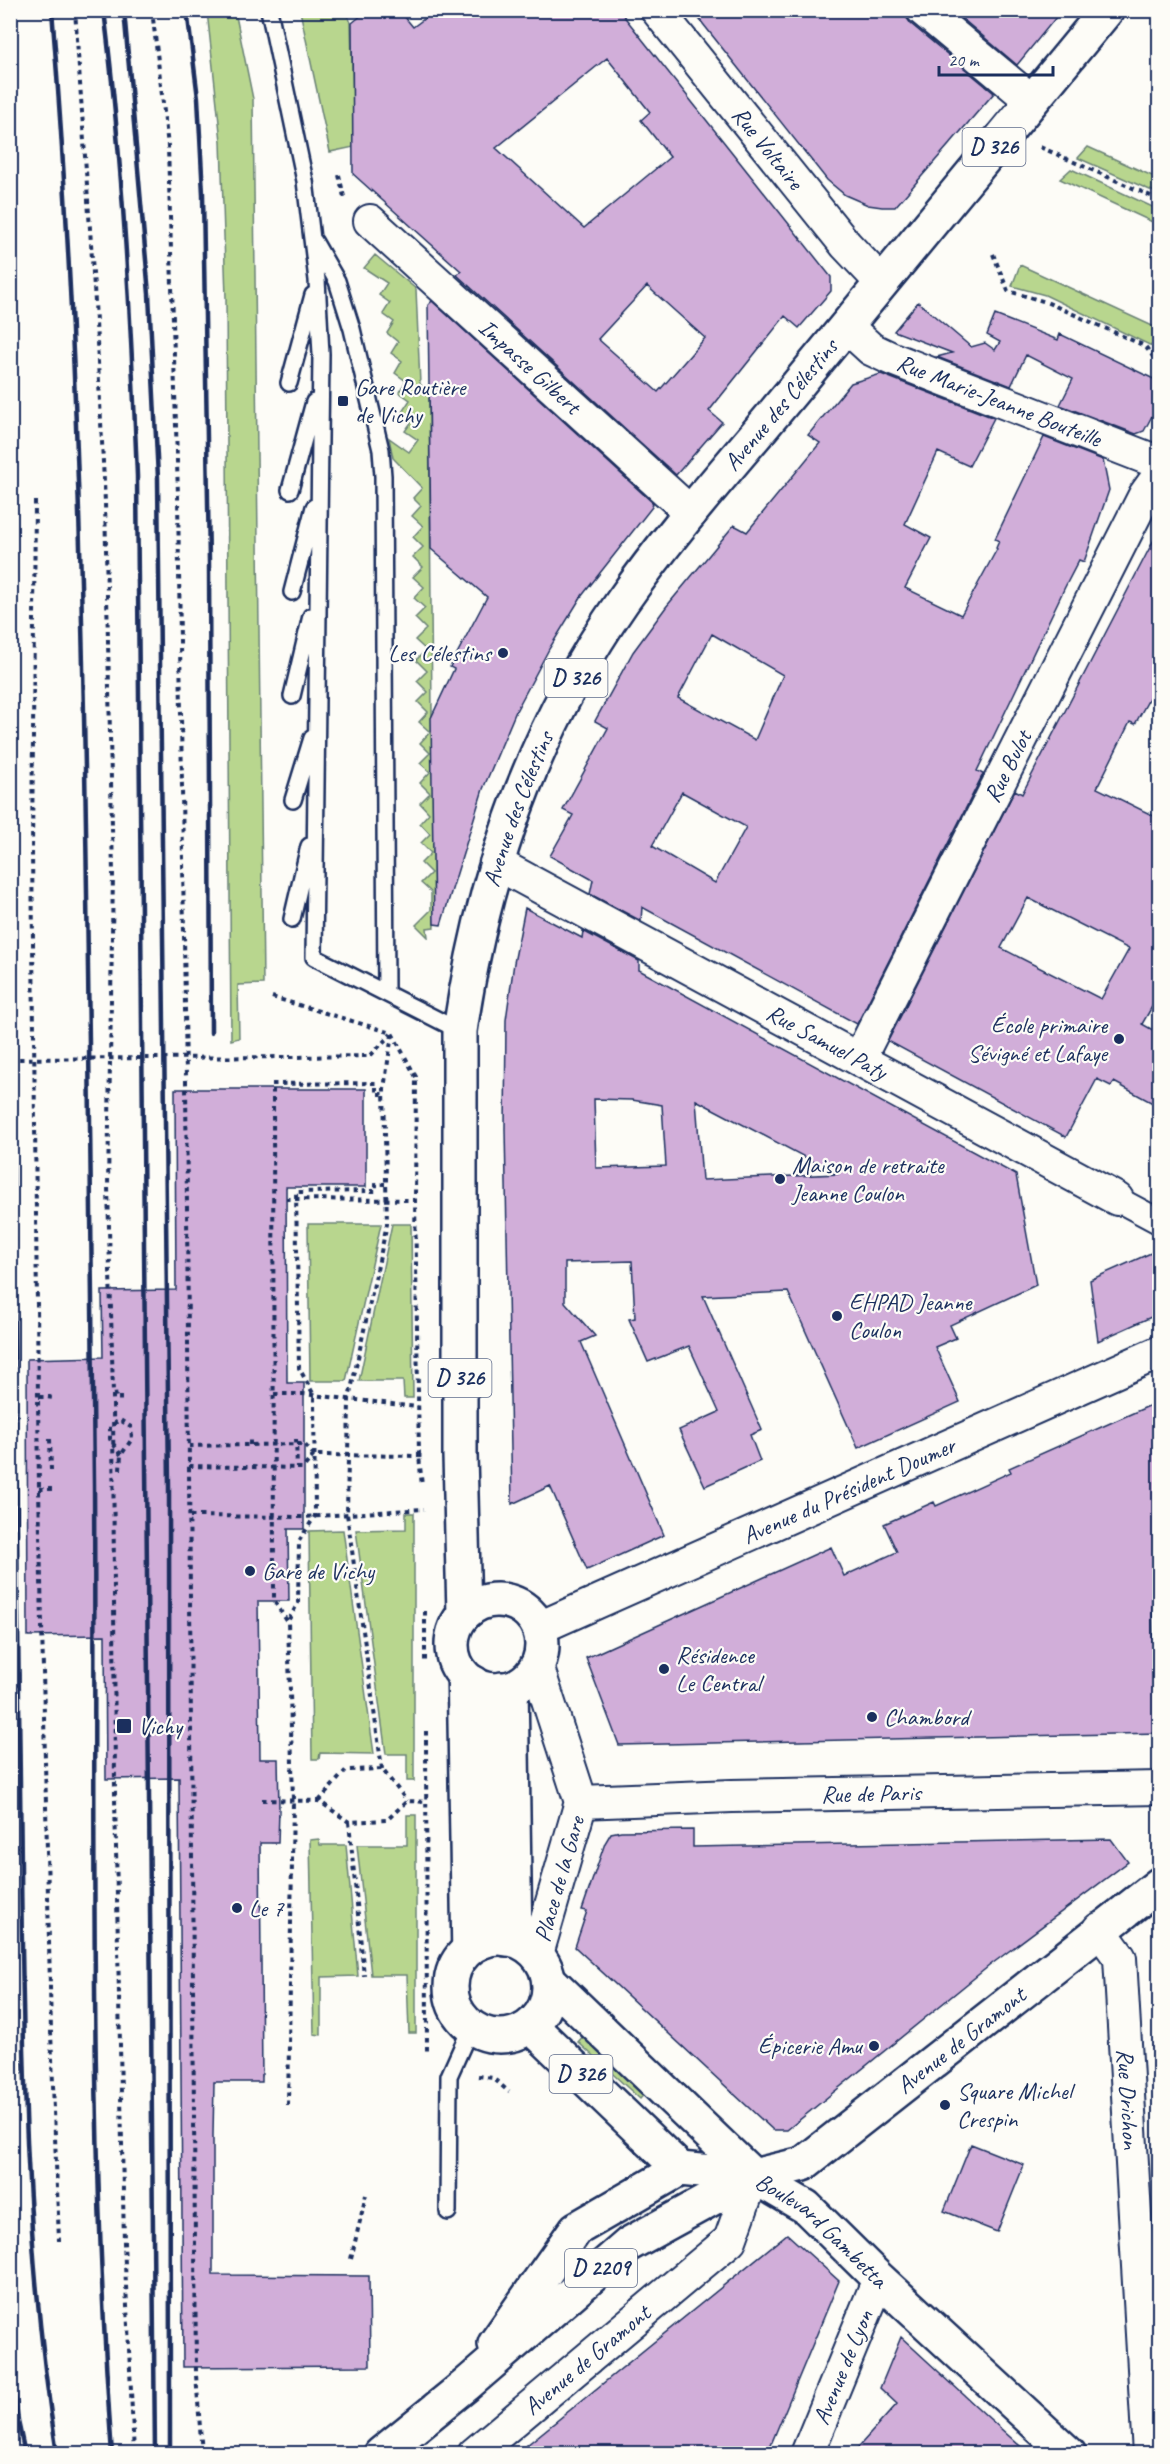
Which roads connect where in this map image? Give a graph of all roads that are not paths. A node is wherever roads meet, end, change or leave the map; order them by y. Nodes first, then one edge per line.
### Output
1 (269, 10) edge
2 (657, 10) edge
3 (923, 10) edge
4 (1107, 10) edge
5 (1032, 101) junction
6 (370, 220) dead end
7 (311, 236) junction
8 (316, 280) junction
9 (881, 282) junction
10 (846, 326) junction
11 (321, 379) junction
12 (290, 383) dead end
13 (1160, 463) edge
14 (1160, 474) edge
15 (321, 481) junction
16 (290, 490) dead end
17 (691, 513) junction
18 (317, 590) junction
19 (292, 592) dead end
20 (292, 696) dead end
21 (317, 724) junction
22 (293, 800) dead end
23 (316, 820) junction
24 (496, 863) junction
25 (292, 919) dead end
26 (386, 993) junction
27 (460, 1031) junction
28 (859, 1059) junction
29 (1117, 1199) joint
30 (1160, 1222) edge
31 (1160, 1352) edge
32 (461, 1546) junction
33 (506, 1600) junction
34 (464, 1614) junction
35 (539, 1628) junction
36 (498, 1677) junction
37 (1160, 1788) edge
38 (581, 1802) junction
39 (1160, 1884) edge
40 (1100, 1929) junction
41 (509, 1953) junction
42 (531, 2026) junction
43 (471, 2027) junction
44 (680, 2169) junction
45 (753, 2176) junction
46 (448, 2212) dead end
47 (879, 2279) junction
48 (466, 2385) junction
49 (381, 2454) edge
50 (474, 2454) edge
51 (807, 2454) edge
52 (1069, 2454) edge
53 (1149, 2454) edge

1 - 7 lane
2 - 9 street, Rue Voltaire
3 - 5 street
4 - 5 main road, Avenue des Célestins / D 326
5 - 9 main road, Avenue des Célestins / D 326
6 - 17 street, Impasse Gilbert
7 - 8 lane
7 - 26 lane
8 - 11 lane
8 - 12 lane
9 - 10 main road, Avenue des Célestins / D 326
10 - 13 street, Rue Marie-Jeanne Bouteille
10 - 17 main road, Avenue des Célestins / D 326
11 - 15 lane
11 - 16 lane
14 - 28 street, Rue Bulot
15 - 18 lane
15 - 19 lane
17 - 24 main road, Avenue des Célestins / D 326
18 - 20 lane
18 - 21 lane
21 - 22 lane
21 - 23 lane
23 - 25 lane
23 - 26 lane
24 - 27 main road, Avenue des Célestins / D 326
24 - 28 street, Rue Samuel Paty
26 - 27 lane
27 - 32 main road, Avenue des Célestins / D 326
28 - 29 street, Rue Samuel Paty
29 - 30 street, Rue Samuel Paty
31 - 35 street, Avenue du Président Doumer
32 - 33 main road
32 - 34 main road, Avenue des Célestins / D 326
33 - 34 main road
33 - 35 main road
34 - 36 main road
35 - 36 main road
36 - 38 street, Place de la Gare
36 - 41 main road, Place de la Gare
36 - 41 lane
37 - 38 street, Rue de Paris
38 - 41 street, Place de la Gare
39 - 40 main road, Avenue de Gramont
40 - 45 main road, Avenue de Gramont
40 - 53 street, Rue Drichon
41 - 42 main road
41 - 43 main road
41 - 45 main road, Boulevard Gambetta / D 326
42 - 43 main road
42 - 44 main road, D 326
43 - 46 lane
44 - 45 main road
44 - 48 main road, Avenue de Gramont / D 2209
45 - 47 main road, Boulevard Gambetta
45 - 48 main road, Avenue de Gramont / D 2209
45 - 50 street, Avenue de Gramont
47 - 51 street, Avenue de Lyon
47 - 52 main road, Boulevard Gambetta
48 - 49 main road, Avenue de Gramont / D 2209

